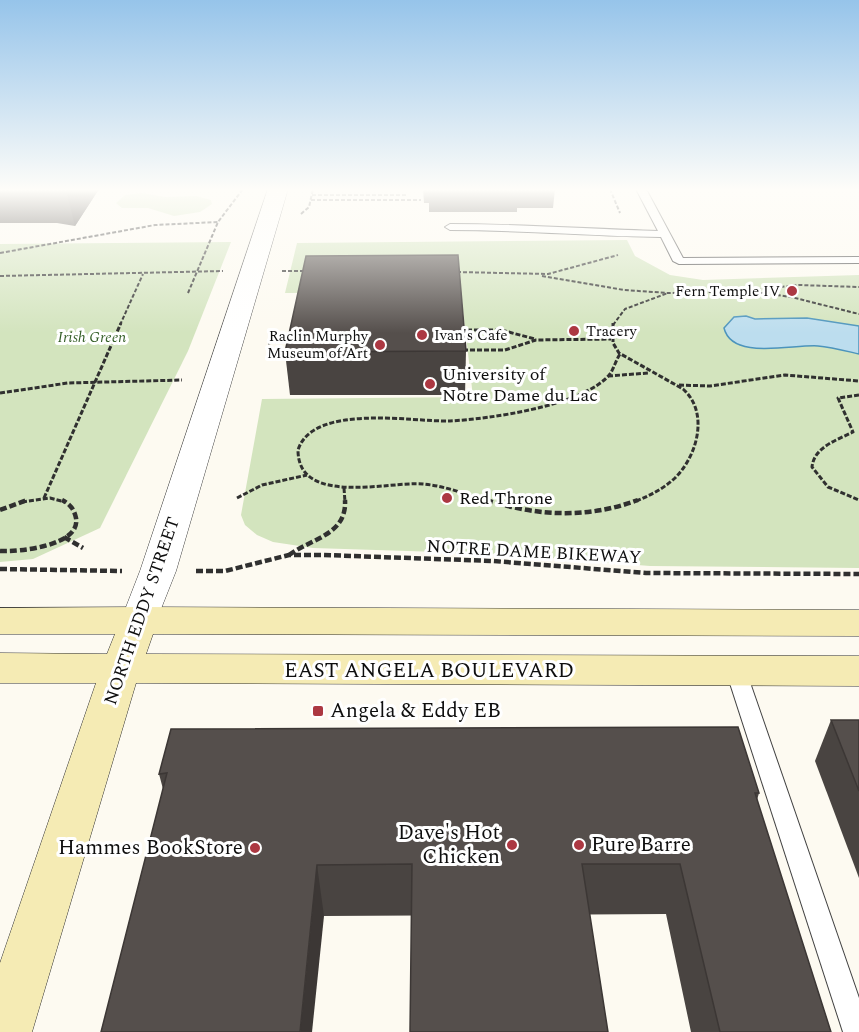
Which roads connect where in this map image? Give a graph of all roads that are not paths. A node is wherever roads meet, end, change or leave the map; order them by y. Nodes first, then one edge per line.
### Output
1 (263, 237) edge
2 (667, 237) edge
3 (859, 260) edge
4 (140, 620) junction
5 (0, 621) edge
6 (859, 623) edge
7 (0, 668) edge
8 (120, 670) junction
9 (736, 671) junction
10 (859, 671) edge
11 (4, 1032) edge
12 (857, 1032) edge

1 - 4 street, NORTH EDDY STREET
2 - 3 lane
4 - 5 main road
4 - 6 main road
4 - 8 main road, NORTH EDDY STREET
7 - 8 main road, EAST ANGELA BOULEVARD
8 - 9 main road, EAST ANGELA BOULEVARD
8 - 11 main road, NORTH EDDY STREET
9 - 10 main road, EAST ANGELA BOULEVARD
9 - 12 lane

